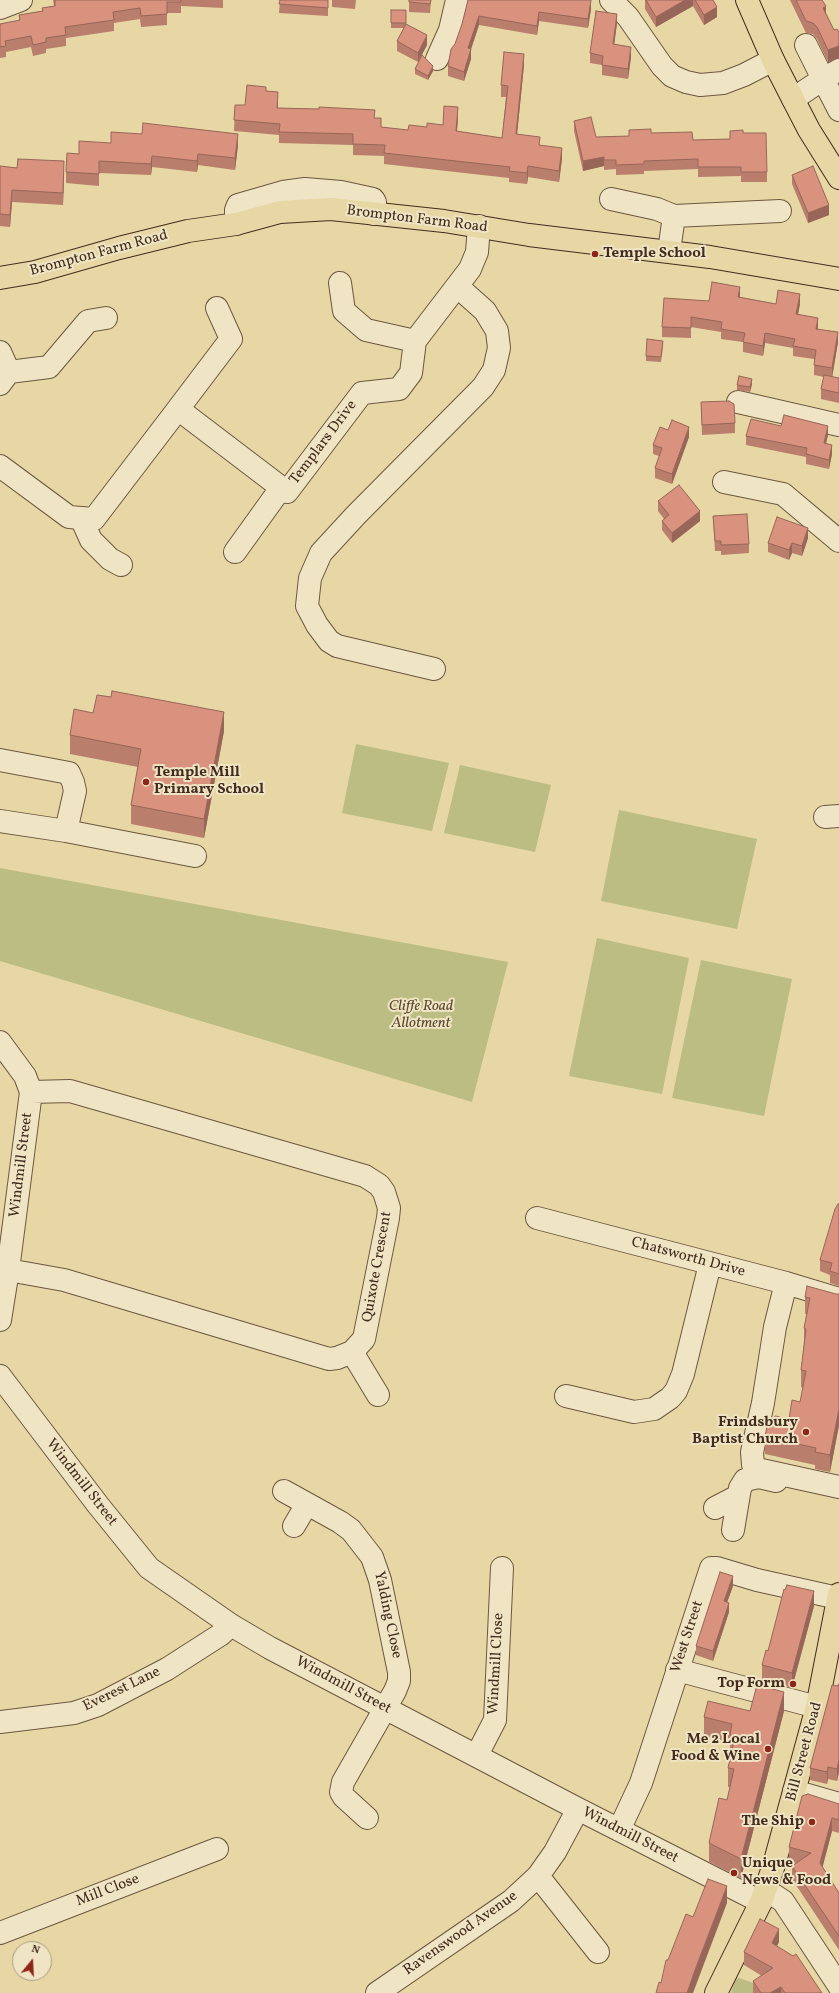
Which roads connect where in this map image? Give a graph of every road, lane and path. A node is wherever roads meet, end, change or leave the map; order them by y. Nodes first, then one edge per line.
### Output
1 (21, 0) edge
2 (456, 0) edge
3 (612, 0) edge
4 (747, 0) edge
5 (0, 8) edge
6 (806, 45) dead end
7 (437, 59) dead end
8 (773, 60) junction
9 (831, 75) edge
10 (793, 99) junction
11 (839, 110) edge
12 (839, 178) edge
13 (611, 199) dead end
14 (780, 211) dead end
15 (674, 216) junction
16 (479, 226) junction
17 (668, 251) junction
18 (0, 278) edge
19 (839, 278) edge
20 (340, 283) dead end
21 (457, 286) junction
22 (217, 308) dead end
23 (106, 318) dead end
24 (415, 341) junction
25 (0, 352) edge
26 (4, 378) edge
27 (738, 402) dead end
28 (178, 408) junction
29 (839, 425) edge
30 (0, 466) edge
31 (724, 482) dead end
32 (281, 488) junction
33 (81, 518) junction
34 (839, 541) edge
35 (236, 552) dead end
36 (121, 565) dead end
37 (434, 669) dead end
38 (0, 760) edge
39 (0, 821) edge
40 (66, 831) junction
41 (195, 856) dead end
42 (0, 1042) edge
43 (31, 1092) junction
44 (537, 1218) dead end
45 (710, 1264) junction
46 (8, 1270) junction
47 (786, 1283) junction
48 (839, 1299) edge
49 (0, 1320) edge
50 (352, 1352) junction
51 (0, 1376) edge
52 (378, 1395) dead end
53 (566, 1396) dead end
54 (839, 1487) edge
55 (284, 1491) dead end
56 (738, 1496) junction
57 (839, 1499) edge
58 (307, 1504) junction
59 (715, 1508) dead end
60 (294, 1526) dead end
61 (733, 1530) dead end
62 (502, 1568) dead end
63 (839, 1596) edge
64 (231, 1625) junction
65 (677, 1670) junction
66 (817, 1707) junction
67 (386, 1708) junction
68 (0, 1722) edge
69 (477, 1755) junction
70 (794, 1791) junction
71 (839, 1804) edge
72 (578, 1809) junction
73 (367, 1818) dead end
74 (619, 1830) junction
75 (217, 1849) dead end
76 (538, 1876) junction
77 (763, 1896) junction
78 (0, 1933) edge
79 (598, 1952) dead end
80 (839, 1986) edge
81 (377, 1993) edge
82 (716, 1993) edge

1 - 5 street
2 - 7 street
3 - 8 street
4 - 8 main road
6 - 9 street
8 - 10 main road
9 - 10 street
9 - 11 street
10 - 12 main road
13 - 15 street
14 - 15 street
15 - 17 street
16 - 17 main road, Brompton Farm Road
16 - 18 main road, Brompton Farm Road
16 - 21 street
17 - 19 main road, Brompton Farm Road
20 - 24 street
21 - 24 street
21 - 37 street
22 - 28 street
23 - 26 street
24 - 32 street, Templars Drive
25 - 26 street
27 - 29 street
28 - 32 street, Templars Drive
28 - 33 street
30 - 33 street
31 - 34 street
32 - 35 street
33 - 36 street
38 - 40 street
39 - 40 street
40 - 41 street
42 - 43 street, Windmill Street
43 - 46 street, Windmill Street
43 - 50 street, Quixote Crescent
44 - 45 street, Chatsworth Drive
45 - 47 street, Chatsworth Drive
45 - 53 street
46 - 49 street, Windmill Street
46 - 50 street
47 - 48 street, Chatsworth Drive
47 - 54 street
50 - 52 street
51 - 64 street, Windmill Street
55 - 58 street, Yalding Close
56 - 57 street
56 - 59 street
56 - 61 street
58 - 60 street
58 - 67 street, Yalding Close
62 - 69 street, Windmill Close
63 - 65 street, West Street
63 - 66 main road, Bill Street Road
64 - 67 street, Windmill Street
64 - 68 street, Everest Lane
65 - 66 street
65 - 74 street, West Street
66 - 70 main road, Bill Street Road
67 - 69 street, Windmill Street
67 - 73 street, Yalding Close
69 - 72 street, Windmill Street
70 - 71 street
70 - 77 main road, Bill Street Road
72 - 74 street, Windmill Street
72 - 76 street, Ravenswood Avenue
74 - 77 street, Windmill Street
75 - 78 street, Mill Close
76 - 79 street
76 - 81 street, Ravenswood Avenue
77 - 80 street, Windmill Street
77 - 82 main road, Bill Street Road

